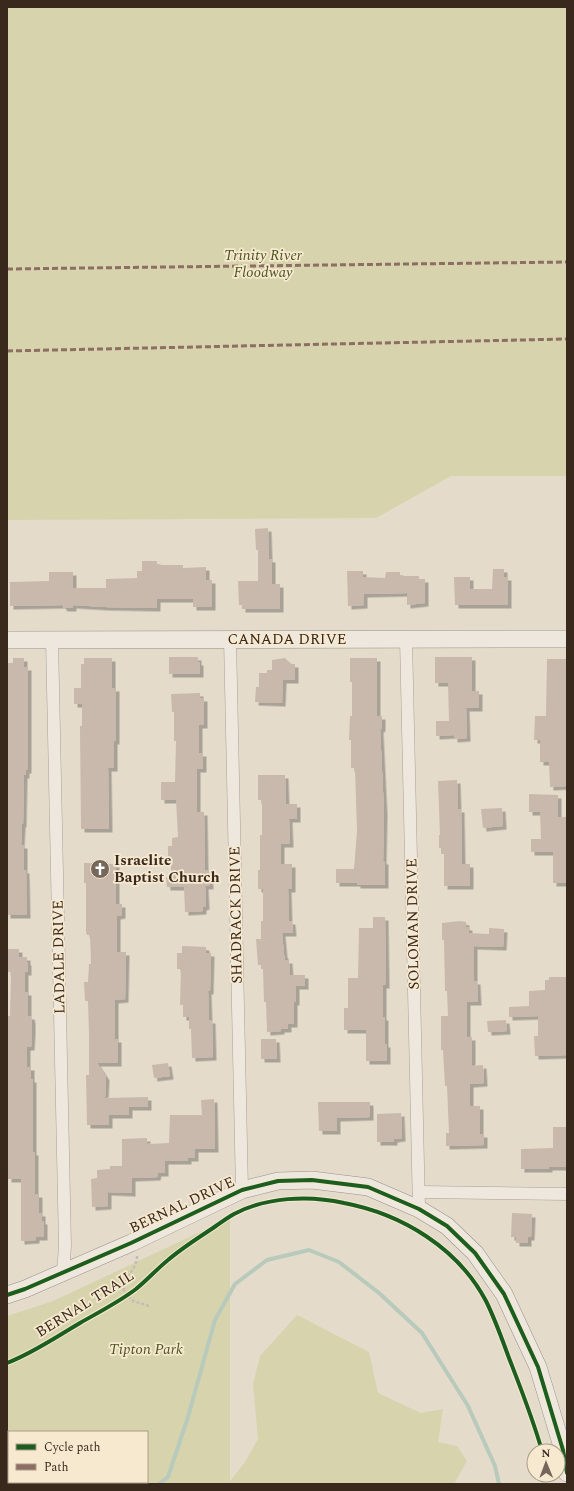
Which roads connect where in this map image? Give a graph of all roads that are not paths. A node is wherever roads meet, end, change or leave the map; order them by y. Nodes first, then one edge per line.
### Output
1 (406, 639) junction
2 (567, 639) edge
3 (7, 640) edge
4 (52, 640) junction
5 (230, 640) junction
6 (242, 1190) junction
7 (567, 1194) edge
8 (419, 1200) junction
9 (63, 1273) junction
10 (7, 1294) edge
11 (563, 1443) edge
12 (566, 1460) edge
13 (567, 1473) edge

1 - 2 street, CANADA DRIVE
1 - 5 street, CANADA DRIVE
1 - 8 street, SOLOMAN DRIVE
3 - 4 street, CANADA DRIVE
4 - 5 street, CANADA DRIVE
4 - 9 street, LADALE DRIVE
5 - 6 street, SHADRACK DRIVE
6 - 8 street, BERNAL DRIVE
6 - 9 street, BERNAL DRIVE
7 - 8 street
8 - 11 street, BERNAL DRIVE
9 - 10 street, BERNAL DRIVE
12 - 13 street, BERNAL DRIVE

